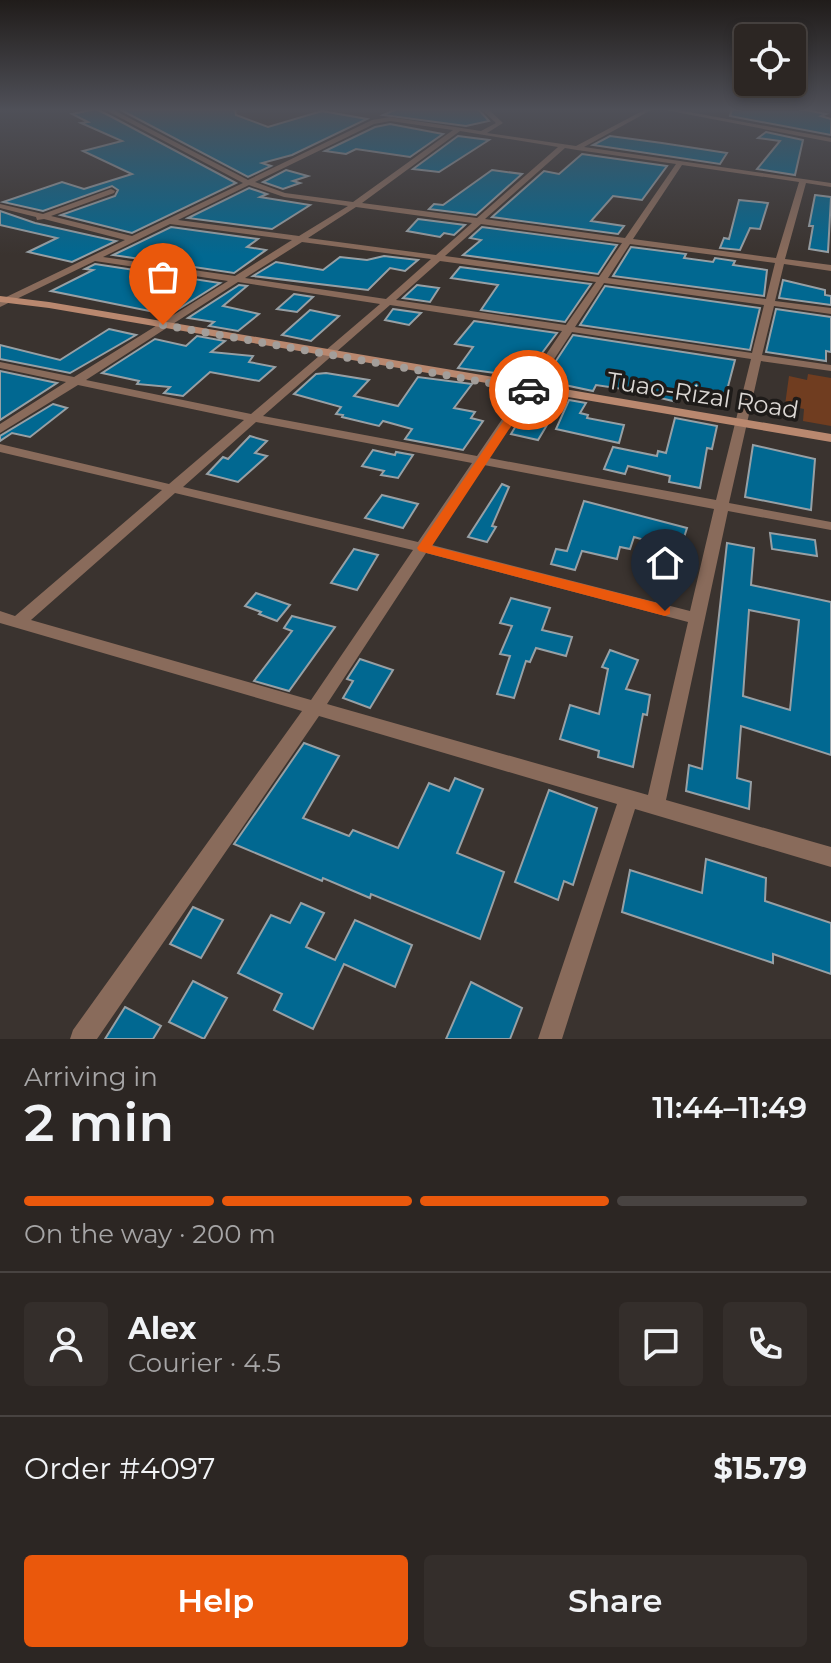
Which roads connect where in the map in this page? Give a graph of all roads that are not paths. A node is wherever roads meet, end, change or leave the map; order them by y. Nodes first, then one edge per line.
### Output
1 (200, 157) edge
2 (298, 157) edge
3 (420, 157) edge
4 (550, 157) edge
5 (642, 157) edge
6 (680, 163) junction
7 (831, 175) edge
8 (803, 181) junction
9 (247, 182) junction
10 (829, 185) edge
11 (111, 191) dead end
12 (354, 205) junction
13 (0, 206) edge
14 (10, 210) junction
15 (0, 213) edge
16 (40, 218) junction
17 (167, 221) junction
18 (475, 222) junction
19 (303, 238) junction
20 (132, 239) junction
21 (626, 241) junction
22 (93, 258) junction
23 (436, 259) junction
24 (780, 261) junction
25 (831, 268) edge
26 (600, 280) junction
27 (234, 281) junction
28 (3, 301) edge
29 (388, 302) junction
30 (771, 304) junction
31 (831, 311) edge
32 (163, 325) junction
33 (566, 330) junction
34 (328, 353) junction
35 (758, 357) junction
36 (0, 365) edge
37 (831, 368) edge
38 (76, 381) junction
39 (530, 388) junction
40 (253, 418) junction
41 (740, 424) junction
42 (0, 429) edge
43 (831, 438) edge
44 (0, 448) edge
45 (481, 460) junction
46 (170, 490) junction
47 (724, 504) junction
48 (831, 526) edge
49 (424, 548) junction
50 (695, 618) junction
51 (8, 620) edge
52 (314, 709) junction
53 (629, 798) junction
54 (655, 806) junction
55 (831, 857) edge
56 (82, 1039) edge
57 (550, 1039) edge

1 - 9 street
2 - 9 street
3 - 12 street
4 - 18 street
5 - 6 street
6 - 8 street
6 - 21 street
7 - 10 street
8 - 10 street
8 - 24 street
9 - 12 street
9 - 17 street
11 - 16 street
12 - 18 street
12 - 19 street
13 - 14 street
14 - 15 street
14 - 16 street
16 - 20 street
17 - 19 street
17 - 20 street
18 - 21 street
18 - 23 street
19 - 23 street
19 - 27 street
20 - 22 street
21 - 24 street
21 - 26 street
22 - 27 street
22 - 28 street
23 - 26 street
23 - 29 street
24 - 25 street
24 - 30 street
26 - 30 street
26 - 33 street
27 - 29 street
27 - 32 street
28 - 32 main road, Tuao-Rizal Road
29 - 33 street
29 - 34 street
30 - 31 street
30 - 35 street
32 - 34 main road, Tuao-Rizal Road
32 - 38 street
33 - 35 street
33 - 39 street
34 - 39 main road, Tuao-Rizal Road
34 - 40 street
35 - 37 street
35 - 41 street
36 - 38 street
38 - 40 street
38 - 42 street
39 - 41 main road, Tuao-Rizal Road
39 - 45 street
40 - 45 street
40 - 46 street
41 - 43 main road, Tuao-Rizal Road
41 - 47 street
44 - 46 street
45 - 47 street
45 - 49 street
46 - 49 street
46 - 51 street
47 - 48 street
47 - 50 street
49 - 50 street
49 - 52 street
50 - 54 street
51 - 52 street
52 - 53 street
52 - 56 street
53 - 54 street
53 - 57 street
54 - 55 street

